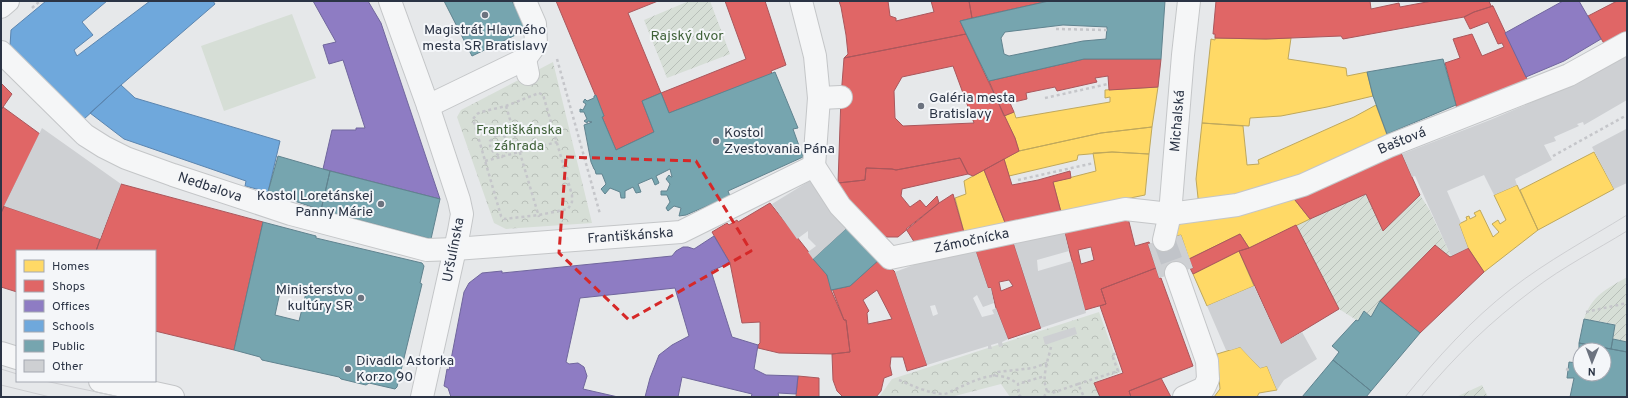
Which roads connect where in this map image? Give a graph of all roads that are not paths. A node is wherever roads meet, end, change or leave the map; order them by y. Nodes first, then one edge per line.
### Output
1 (8, 1) edge
2 (390, 1) edge
3 (525, 1) edge
4 (801, 1) edge
5 (1189, 1) edge
6 (1, 7) edge
7 (1627, 43) edge
8 (1, 52) edge
9 (841, 97) dead end
10 (819, 98) junction
11 (428, 106) junction
12 (814, 166) junction
13 (1170, 214) junction
14 (1164, 240) tunnel mouth
15 (455, 249) junction
16 (1176, 273) tunnel mouth
17 (1, 353) edge
18 (16, 358) edge
19 (105, 382) edge
20 (173, 397) edge
21 (422, 397) edge
22 (1184, 397) edge

1 - 6 street
2 - 11 street, Uršulínska
3 - 11 street
4 - 10 street
5 - 13 street, Michalská
7 - 13 street, Baštová
8 - 15 street, Nedbalova
9 - 10 street
10 - 12 street
11 - 15 street, Uršulínska
12 - 13 street, Zámočnícka
12 - 15 street, Františkánska
13 - 14 street, Michalská
15 - 21 street, Uršulínska
16 - 22 street
17 - 18 street
19 - 20 street

